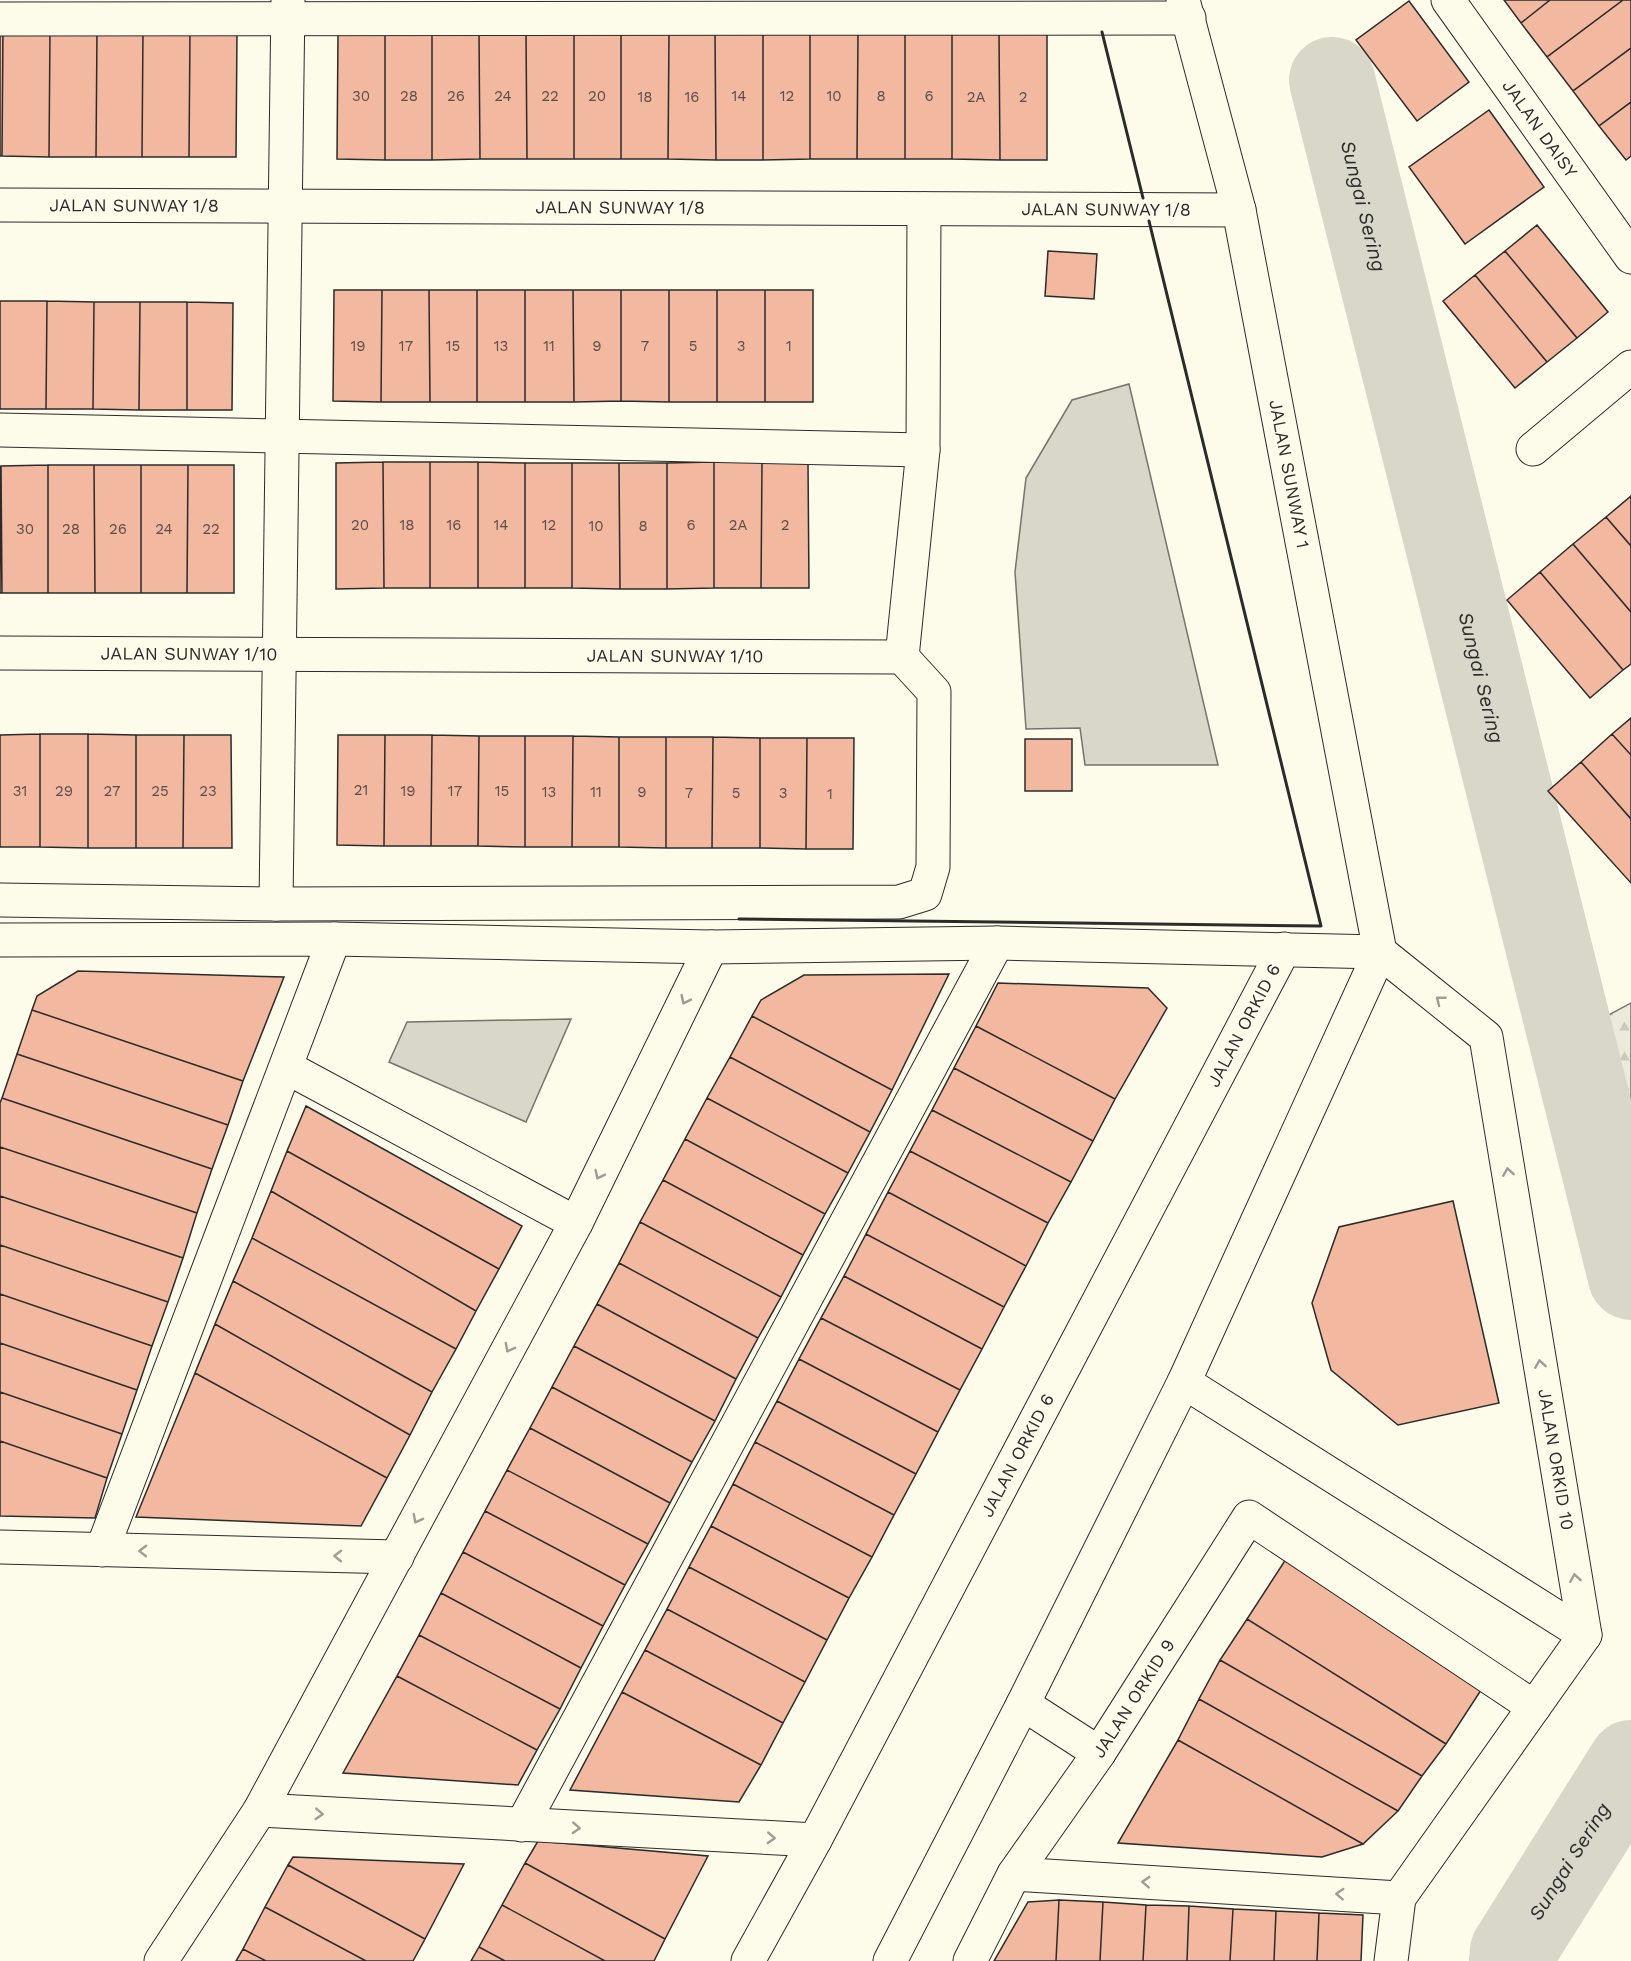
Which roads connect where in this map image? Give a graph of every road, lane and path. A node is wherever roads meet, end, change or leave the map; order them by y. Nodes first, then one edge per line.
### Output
1 (1448, 0) edge
2 (1186, 9) edge
3 (288, 10) edge
4 (0, 19) edge
5 (0, 205) edge
6 (286, 206) junction
7 (924, 209) junction
8 (1239, 210) junction
9 (1631, 257) edge
10 (1631, 367) edge
11 (0, 430) edge
12 (283, 436) junction
13 (1533, 448) dead end
14 (923, 450) junction
15 (0, 654) edge
16 (280, 655) junction
17 (902, 657) junction
18 (0, 900) edge
19 (276, 904) junction
20 (334, 939) junction
21 (0, 940) edge
22 (997, 943) junction
23 (711, 947) junction
24 (1284, 949) junction
25 (1380, 952) junction
26 (286, 1067) junction
27 (576, 1223) junction
28 (1184, 1382) junction
29 (0, 1547) edge
30 (102, 1550) junction
31 (397, 1557) junction
32 (1585, 1635) junction
33 (1023, 1704) junction
34 (1534, 1707) junction
35 (1099, 1753) junction
36 (260, 1810) junction
37 (522, 1825) junction
38 (815, 1840) junction
39 (1014, 1874) junction
40 (1399, 1898) junction
41 (161, 1961) edge
42 (748, 1961) edge
43 (890, 1961) edge
44 (970, 1961) edge
45 (1391, 1961) edge

1 - 9 street, JALAN DAISY
2 - 3 street
2 - 8 street, JALAN SUNWAY 1
3 - 4 street
3 - 6 street
5 - 6 street, JALAN SUNWAY 1/8
6 - 7 street, JALAN SUNWAY 1/8
6 - 12 street
7 - 8 street, JALAN SUNWAY 1/8
7 - 14 street
8 - 25 street, JALAN SUNWAY 1
10 - 13 street
11 - 12 street
12 - 14 street
12 - 16 street
14 - 17 street
15 - 16 street, JALAN SUNWAY 1/10
16 - 17 street, JALAN SUNWAY 1/10
16 - 19 street
17 - 19 street
18 - 19 street
20 - 21 street
20 - 23 street
20 - 26 street
22 - 23 street
22 - 24 street
22 - 37 street
23 -> 27 street
24 - 25 street
24 - 38 street, JALAN ORKID 6
25 - 28 street
32 -> 25 street, JALAN ORKID 10
26 - 27 street
26 - 30 street
27 -> 31 street
28 - 32 street
28 - 33 street
29 - 30 street
31 -> 30 street
31 - 36 street
32 - 34 street
33 - 35 street
33 - 43 street
34 - 35 street, JALAN ORKID 9
34 - 40 street
35 - 39 street, JALAN ORKID 9
36 -> 37 street
36 - 41 street
37 -> 38 street
38 - 42 street, JALAN ORKID 6
40 -> 39 street
39 - 44 street, JALAN ORKID 9
40 - 45 street

